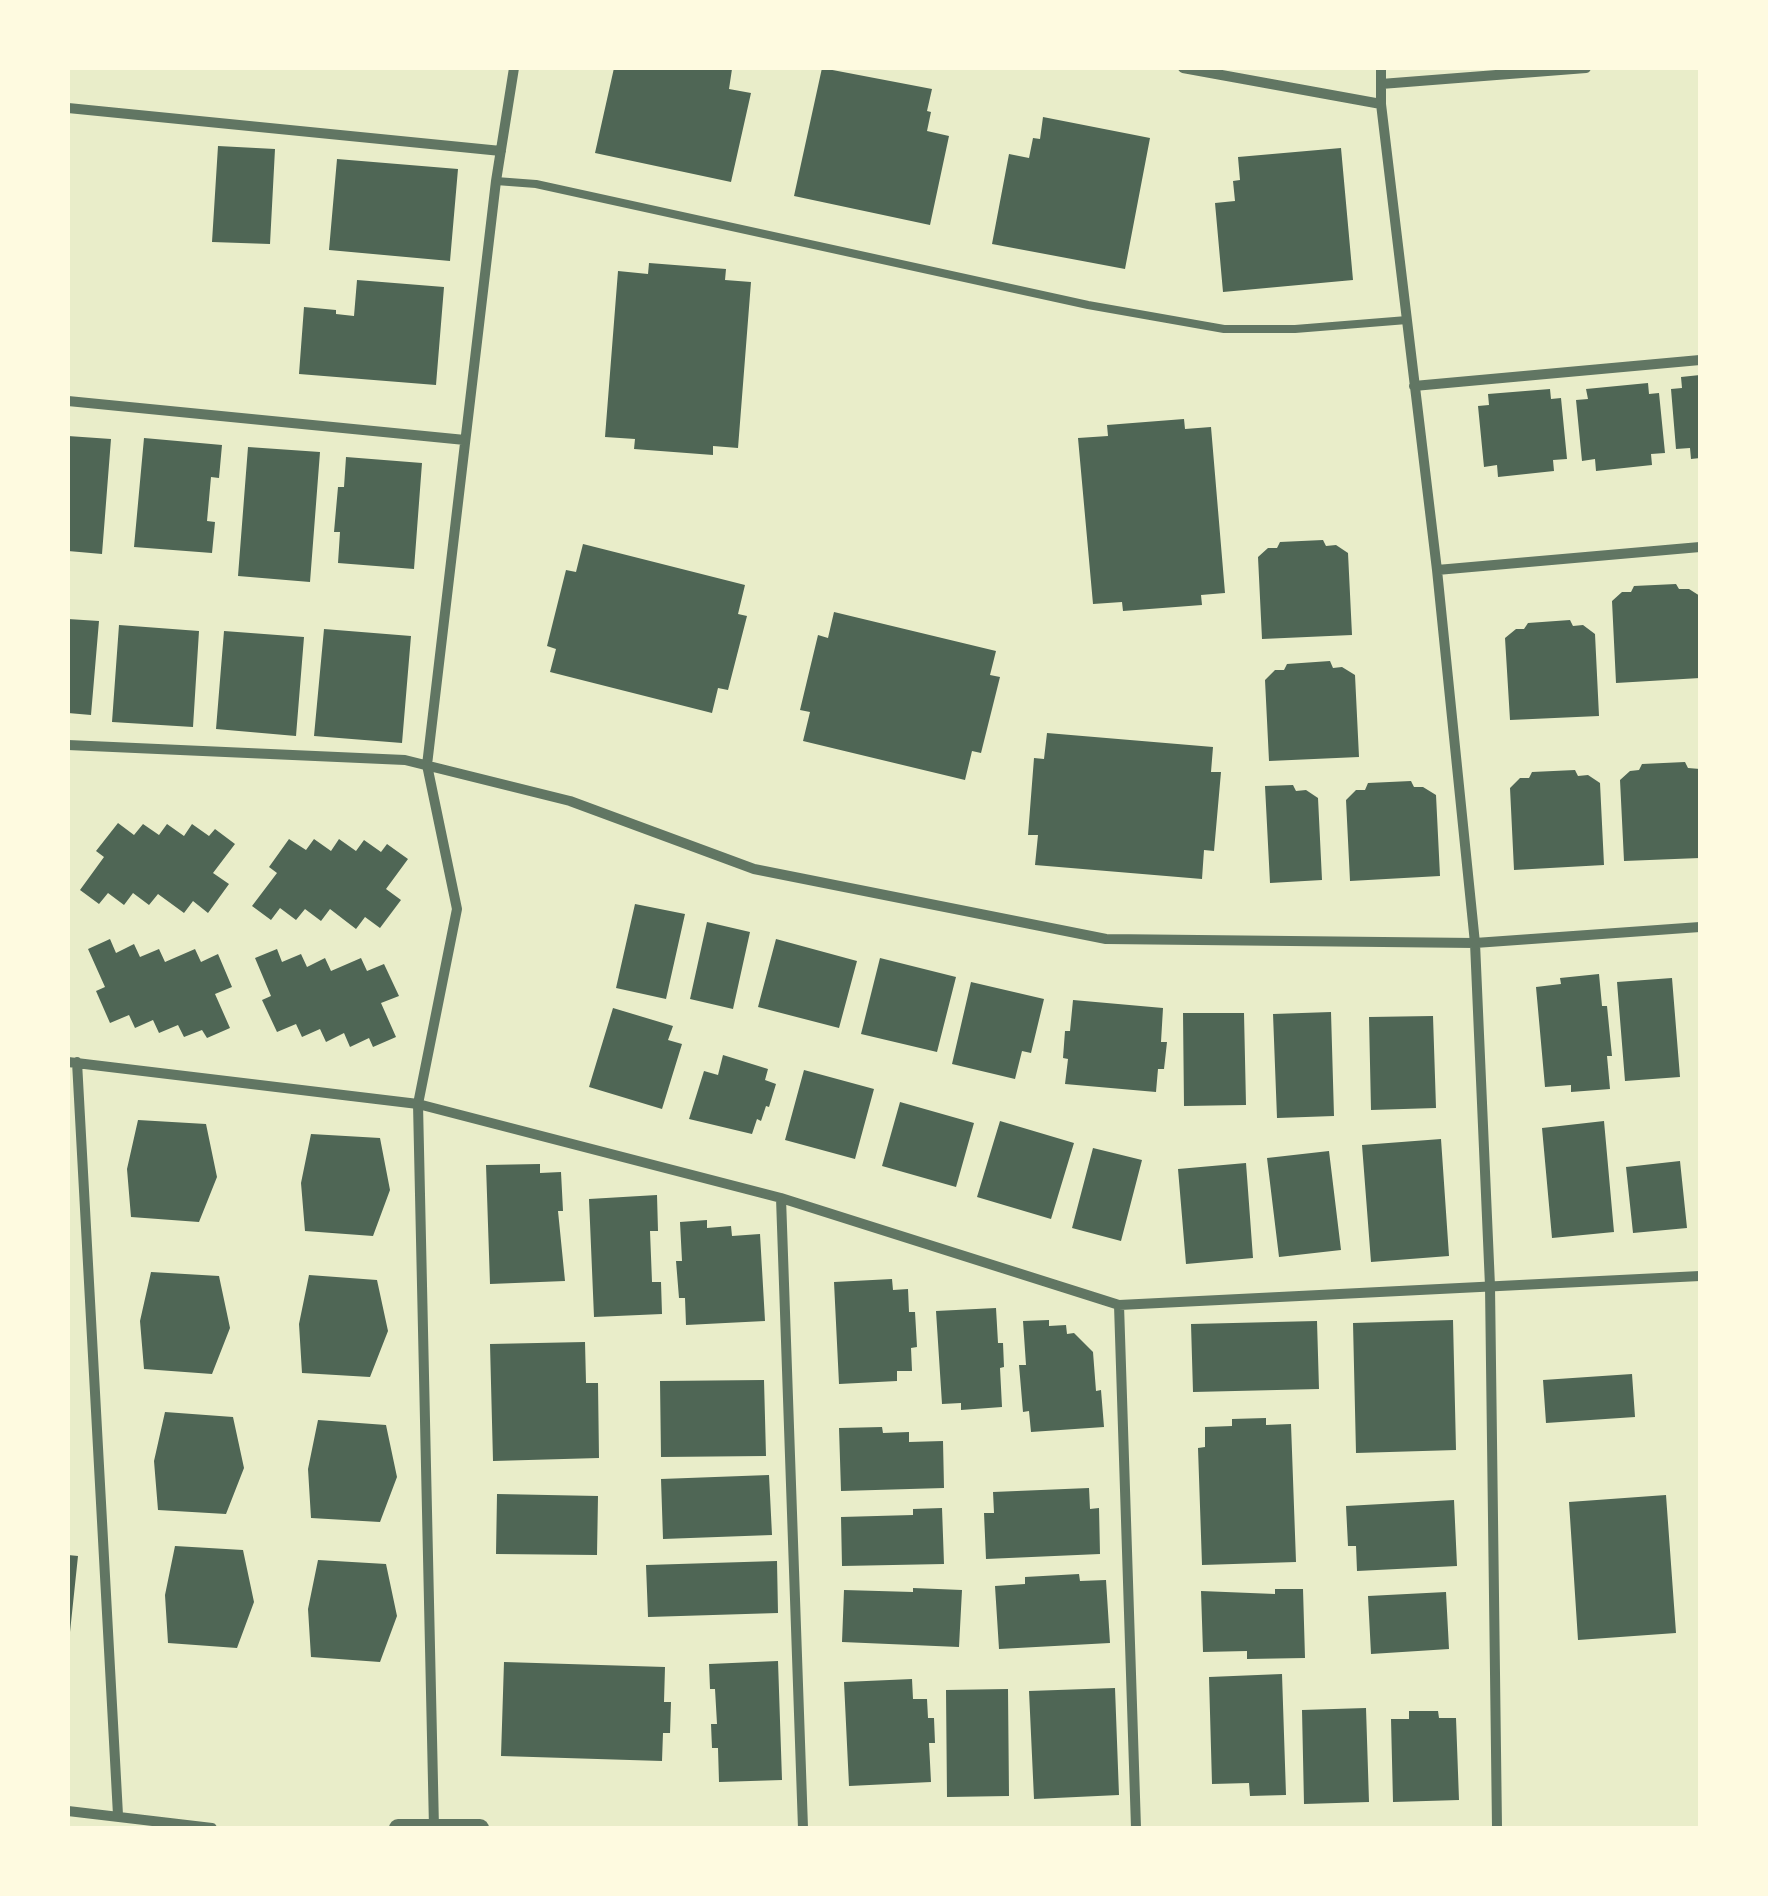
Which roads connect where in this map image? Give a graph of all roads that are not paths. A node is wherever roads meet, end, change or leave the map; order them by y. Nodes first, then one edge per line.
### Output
1 (514, 68) edge
2 (1183, 68) edge
3 (1380, 68) edge
4 (1586, 68) edge
5 (1381, 84) junction
6 (1381, 104) junction
7 (68, 108) edge
8 (500, 151) junction
9 (496, 181) junction
10 (1407, 320) junction
11 (1700, 360) edge
12 (1414, 386) junction
13 (68, 401) edge
14 (465, 440) junction
15 (1700, 548) edge
16 (1437, 570) junction
17 (68, 744) edge
18 (426, 765) junction
19 (1700, 927) edge
20 (1475, 943) junction
21 (72, 1062) edge
22 (418, 1104) junction
23 (781, 1198) junction
24 (1700, 1276) edge
25 (1490, 1286) junction
26 (1119, 1304) junction
27 (68, 1810) edge
28 (118, 1815) junction
29 (212, 1828) edge
30 (398, 1828) edge
31 (434, 1828) edge
32 (480, 1828) edge
33 (803, 1828) edge
34 (1136, 1828) edge
35 (1497, 1828) edge

1 - 8 street
2 - 6 street
3 - 5 street
4 - 5 street
5 - 6 street
6 - 10 street
7 - 8 street
8 - 9 street
9 - 10 lane
9 - 14 street
10 - 12 street
11 - 12 street
12 - 16 street
13 - 14 street
14 - 18 street
15 - 16 street
16 - 20 street
17 - 18 street
18 - 20 street
18 - 22 street
19 - 20 street
20 - 25 street
21 - 22 street
21 - 28 street
22 - 23 street
22 - 31 street
23 - 26 street
23 - 33 street
24 - 25 street
25 - 26 street
25 - 35 street
26 - 34 street
27 - 28 street
28 - 29 street
30 - 31 street
31 - 32 street

